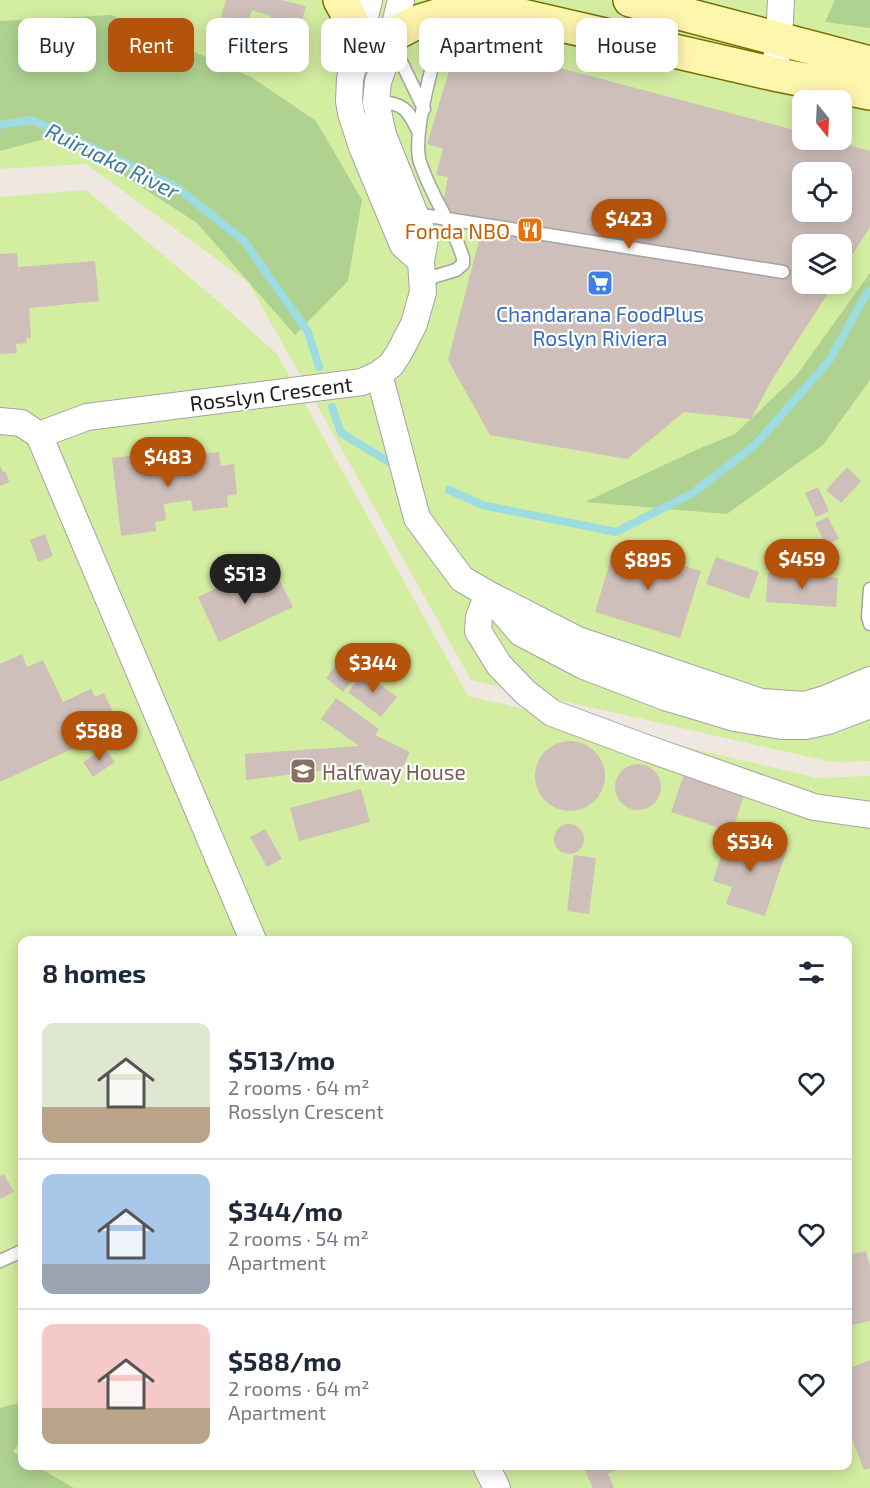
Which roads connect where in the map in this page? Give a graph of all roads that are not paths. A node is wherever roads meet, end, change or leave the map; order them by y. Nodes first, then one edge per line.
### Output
1 (340, 0) edge
2 (369, 0) edge
3 (401, 0) edge
4 (630, 0) edge
5 (781, 0) edge
6 (458, 5) edge
7 (350, 18) edge
8 (364, 18) edge
9 (397, 18) edge
10 (407, 28) edge
11 (779, 39) junction
12 (870, 63) edge
13 (407, 71) edge
14 (352, 72) edge
15 (381, 72) edge
16 (774, 74) junction
17 (870, 93) edge
18 (376, 102) junction
19 (424, 109) junction
20 (355, 123) junction
21 (419, 133) junction
22 (416, 214) junction
23 (422, 271) junction
24 (783, 272) dead end
25 (379, 374) junction
26 (0, 421) edge
27 (39, 435) junction
28 (870, 589) edge
29 (488, 594) junction
30 (870, 624) edge
31 (870, 680) edge
32 (870, 705) edge
33 (870, 815) edge
34 (251, 936) edge
35 (18, 1253) edge
36 (0, 1261) edge
37 (488, 1470) edge
38 (496, 1488) edge

1 - 7 main road
2 - 8 street
3 - 9 street
4 - 11 main road
5 - 11 street
6 - 10 main road
6 - 16 main road
6 - 19 lane
11 - 12 main road
11 - 16 street
13 - 19 lane
14 - 20 street
15 - 18 street
16 - 17 main road
18 - 20 lane
18 - 21 lane
18 - 22 street, Rosslyn Crescent
19 - 21 lane
20 - 23 street
21 - 23 lane
22 - 23 street, Rosslyn Crescent
22 - 24 lane
23 - 25 street, Rosslyn Crescent
25 - 27 street, Rosslyn Crescent
25 - 29 street
26 - 27 street
27 - 34 street
28 - 30 lane
29 - 31 street
29 - 32 street
29 - 33 street
35 - 36 lane
37 - 38 street

